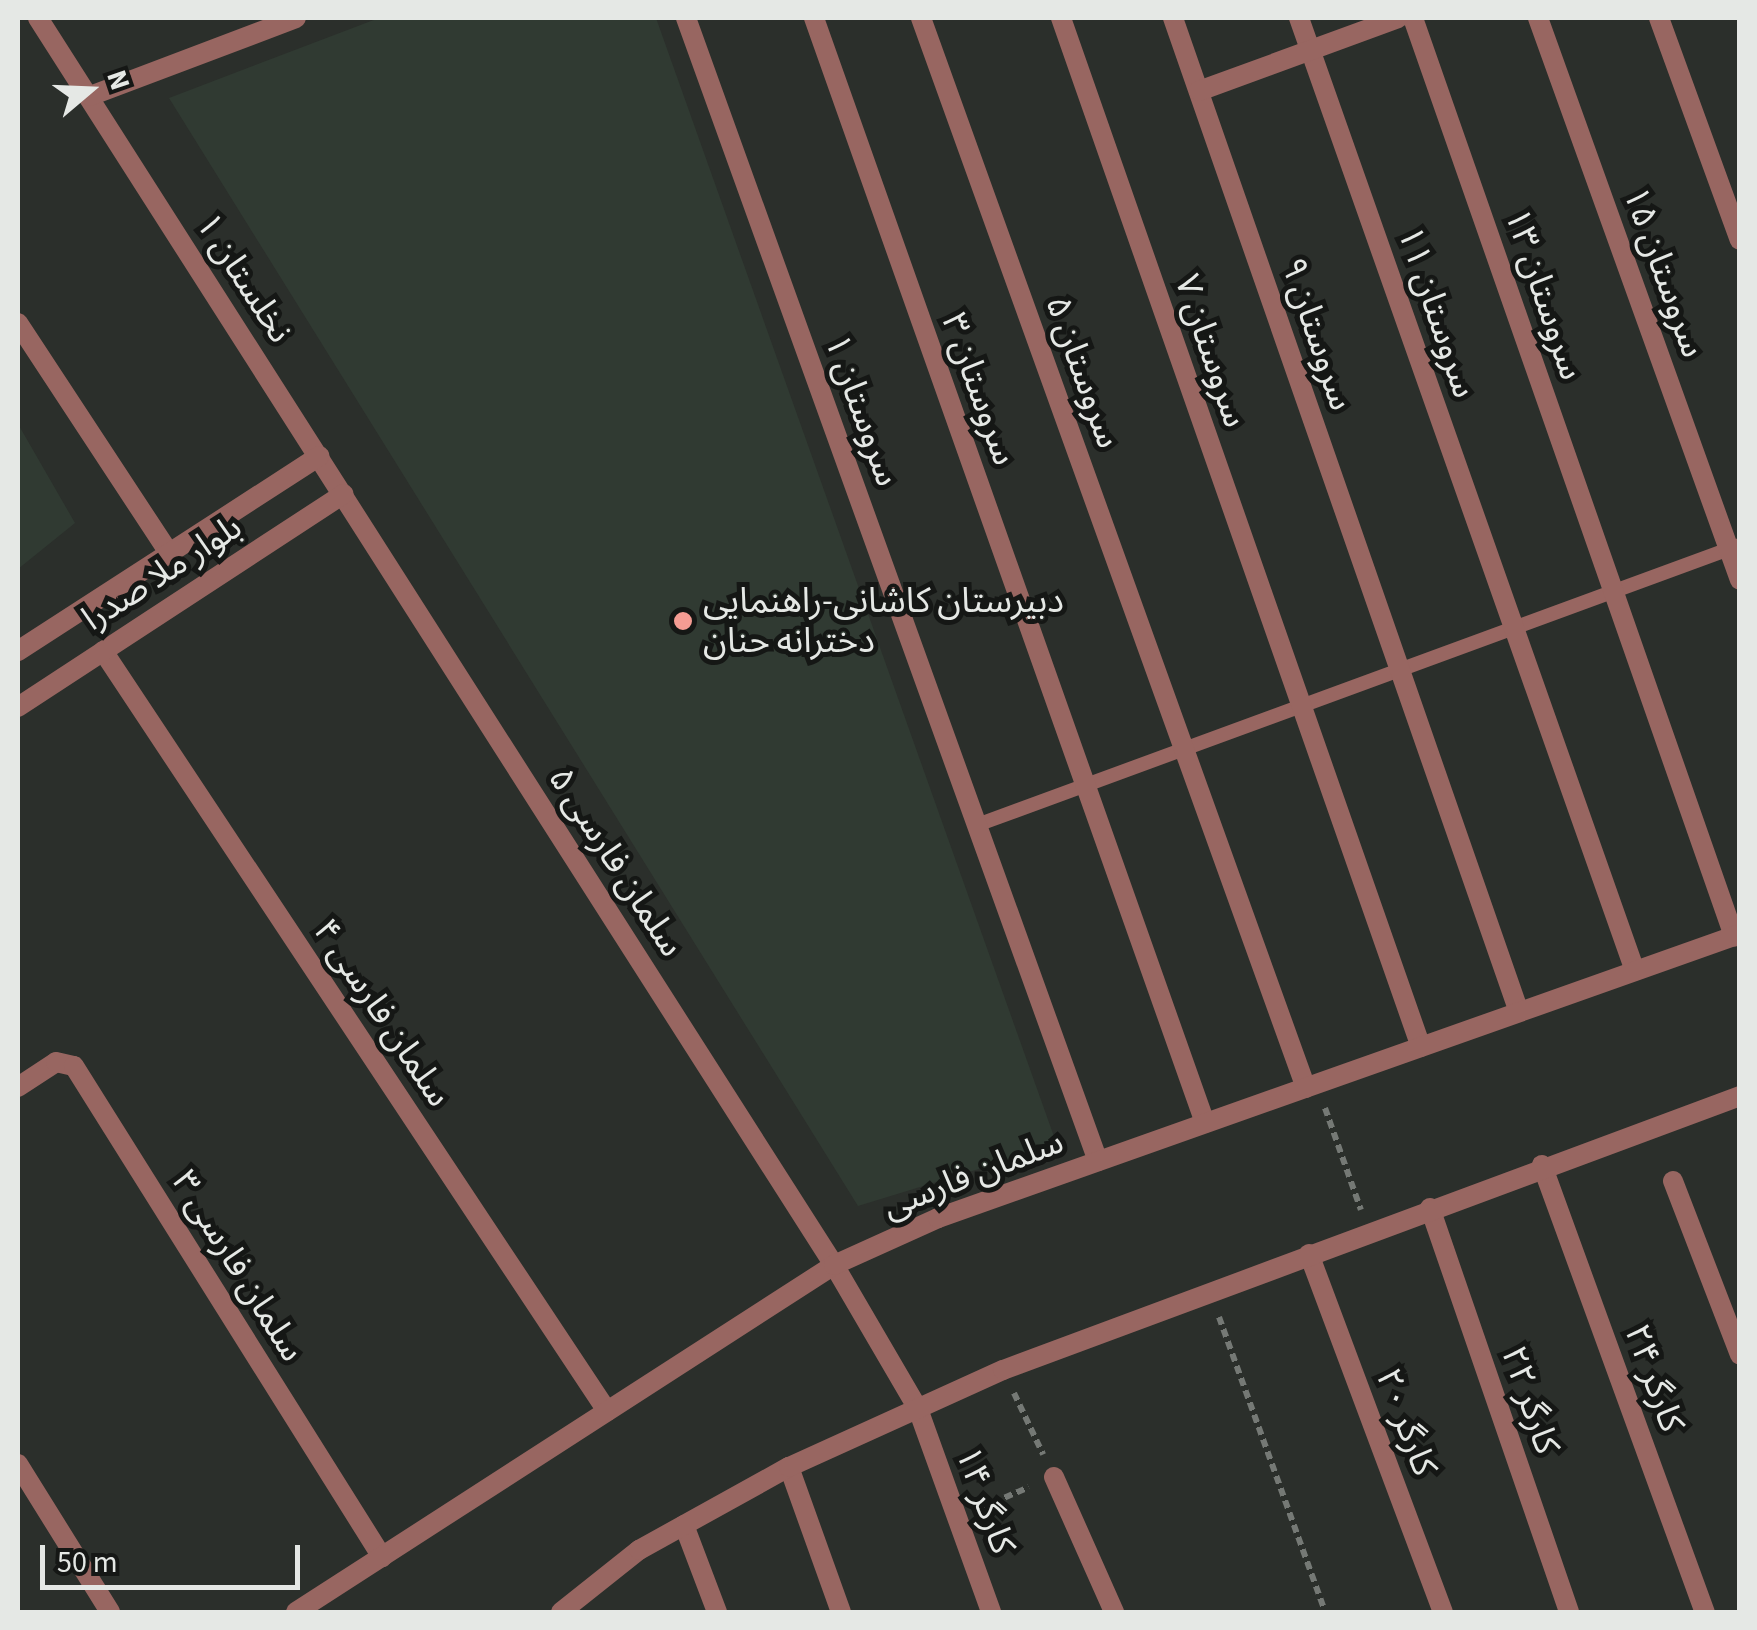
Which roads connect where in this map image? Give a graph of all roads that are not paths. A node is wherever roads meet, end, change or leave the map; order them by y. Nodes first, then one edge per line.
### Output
1 (38, 18) edge
2 (296, 18) edge
3 (686, 18) edge
4 (814, 18) edge
5 (920, 18) edge
6 (1061, 18) edge
7 (1173, 18) edge
8 (1299, 18) edge
9 (1398, 18) edge
10 (1413, 18) edge
11 (1538, 18) edge
12 (1659, 18) edge
13 (1310, 50) junction
14 (1199, 91) junction
15 (90, 96) junction
16 (1740, 240) edge
17 (18, 323) edge
18 (319, 456) junction
19 (343, 494) junction
20 (1734, 547) edge
21 (169, 553) junction
22 (1740, 580) edge
23 (1614, 593) junction
24 (1514, 628) junction
25 (18, 651) edge
26 (103, 651) junction
27 (1399, 671) junction
28 (1300, 705) junction
29 (18, 707) edge
30 (1184, 748) junction
31 (1085, 782) junction
32 (977, 825) junction
33 (1737, 934) edge
34 (1635, 970) junction
35 (1518, 1012) junction
36 (1420, 1047) junction
37 (1311, 1086) junction
38 (18, 1087) edge
39 (1740, 1096) edge
40 (1206, 1124) junction
41 (1098, 1162) junction
42 (1542, 1165) junction
43 (1673, 1181) dead end
44 (1430, 1208) junction
45 (1309, 1254) junction
46 (834, 1265) junction
47 (1740, 1355) edge
48 (918, 1410) junction
49 (607, 1411) junction
50 (18, 1464) edge
51 (789, 1466) junction
52 (1054, 1477) road end
53 (684, 1525) junction
54 (382, 1557) junction
55 (582, 1605) edge
56 (110, 1612) edge
57 (296, 1612) edge
58 (561, 1612) edge
59 (716, 1612) edge
60 (841, 1612) edge
61 (991, 1612) edge
62 (1114, 1612) edge
63 (1443, 1612) edge
64 (1569, 1612) edge
65 (1705, 1612) edge

1 - 15 street, نخلستان ۱
2 - 15 street
3 - 32 street, سروستان ۱
4 - 31 street, سروستان ۳
5 - 30 street, سروستان ۵
6 - 28 street, سروستان ۷
7 - 14 street, سروستان ۹
8 - 13 street, سروستان ۱۱
9 - 13 street
10 - 23 street, سروستان ۱۳
11 - 20 street, سروستان ۱۵
12 - 16 street
13 - 14 street
13 - 24 street, سروستان ۱۱
14 - 27 street, سروستان ۹
15 - 18 street, نخلستان ۱
17 - 21 street
18 - 19 street, نخلستان ۱
18 - 21 street, بلوار ملا صدرا
19 - 26 street, بلوار ملا صدرا
19 - 46 street, سلمان فارسی ۵
20 - 22 street, سروستان ۱۵
20 - 23 lane
21 - 25 street, بلوار ملا صدرا
23 - 24 lane
23 - 33 street, سروستان ۱۳
24 - 27 lane
24 - 34 street, سروستان ۱۱
26 - 29 street, بلوار ملا صدرا
26 - 49 street, سلمان فارسی ۴
27 - 28 lane
27 - 35 street, سروستان ۹
28 - 30 lane
28 - 36 street, سروستان ۷
30 - 31 lane
30 - 37 street, سروستان ۵
31 - 32 lane
31 - 40 street, سروستان ۳
32 - 41 street, سروستان ۱
33 - 34 street, سلمان فارسی
34 - 35 street, سلمان فارسی
35 - 36 street, سلمان فارسی
36 - 37 street, سلمان فارسی
37 - 40 street, سلمان فارسی
38 - 54 street, سلمان فارسی ۳
39 - 42 street
40 - 41 street, سلمان فارسی
41 - 46 street, سلمان فارسی
42 - 44 street
42 - 65 street, کارگر ۲۴
43 - 47 street
44 - 45 street
44 - 64 street, کارگر ۲۲
45 - 48 street
45 - 63 street, کارگر ۲۰
46 - 48 street, سلمان فارسی ۵
46 - 49 street, سلمان فارسی
48 - 51 street
48 - 61 street, کارگر ۱۴
49 - 54 street, سلمان فارسی
50 - 56 street
51 - 53 street
51 - 60 street
52 - 62 street
53 - 55 street
53 - 59 street
54 - 57 street, سلمان فارسی
55 - 58 street

